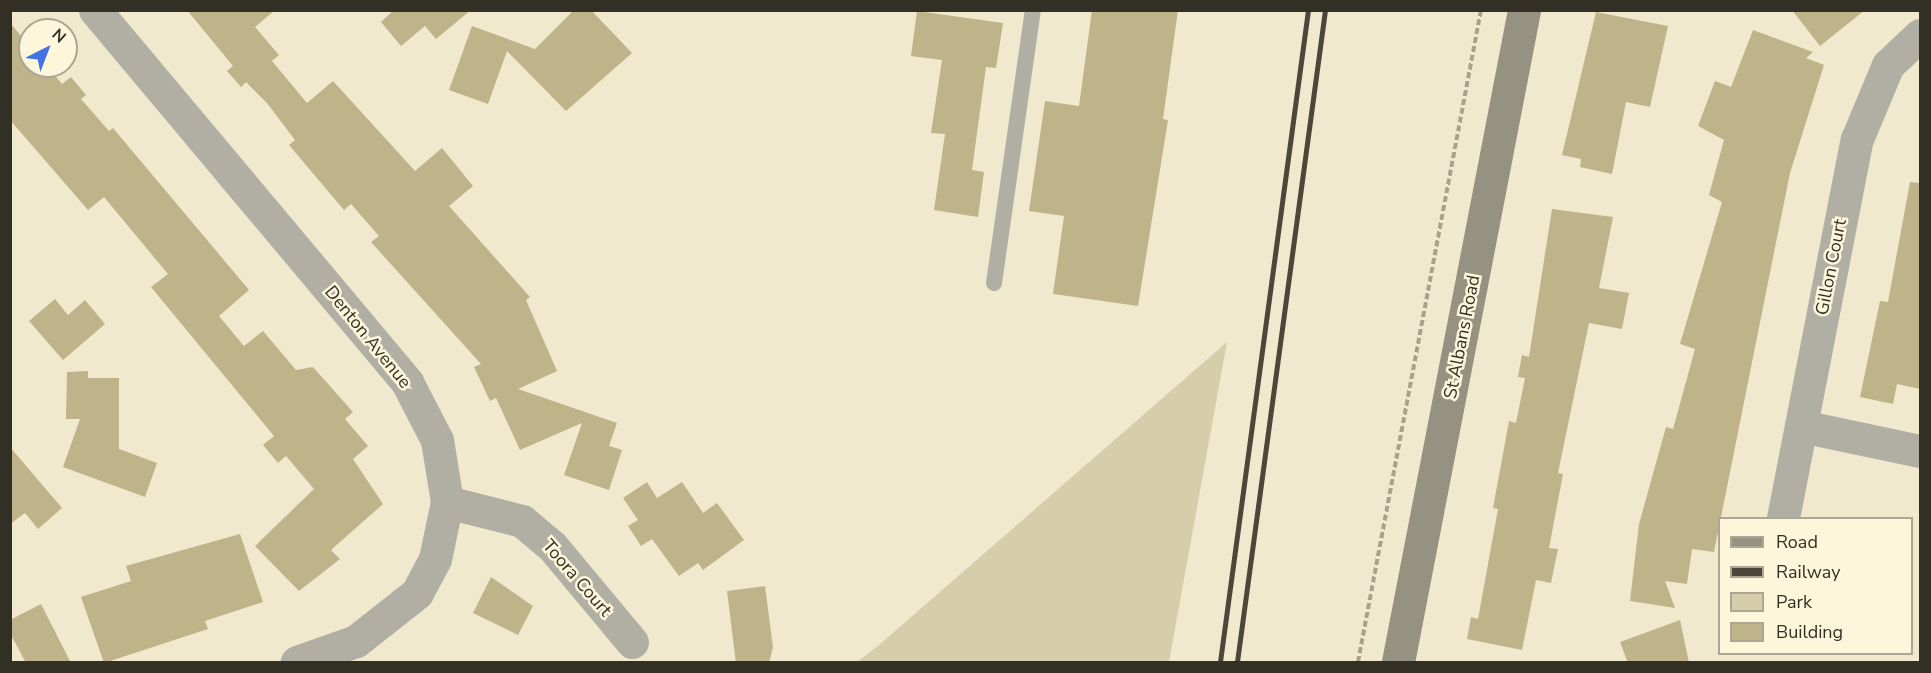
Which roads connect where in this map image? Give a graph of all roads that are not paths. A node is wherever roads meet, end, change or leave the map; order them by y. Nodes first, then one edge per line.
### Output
1 (95, 10) edge
2 (1033, 10) edge
3 (1524, 10) edge
4 (1920, 35) edge
5 (994, 283) dead end
6 (1801, 426) junction
7 (1920, 451) edge
8 (447, 502) junction
9 (1783, 517) edge
10 (632, 642) dead end
11 (297, 663) edge
12 (1398, 663) edge

1 - 8 street, Denton Avenue
2 - 5 lane
3 - 12 main road, St Albans Road
4 - 6 street, Gillon Court
6 - 7 street
6 - 9 street, Gillon Court
8 - 10 street, Toora Court
8 - 11 street, Denton Avenue

